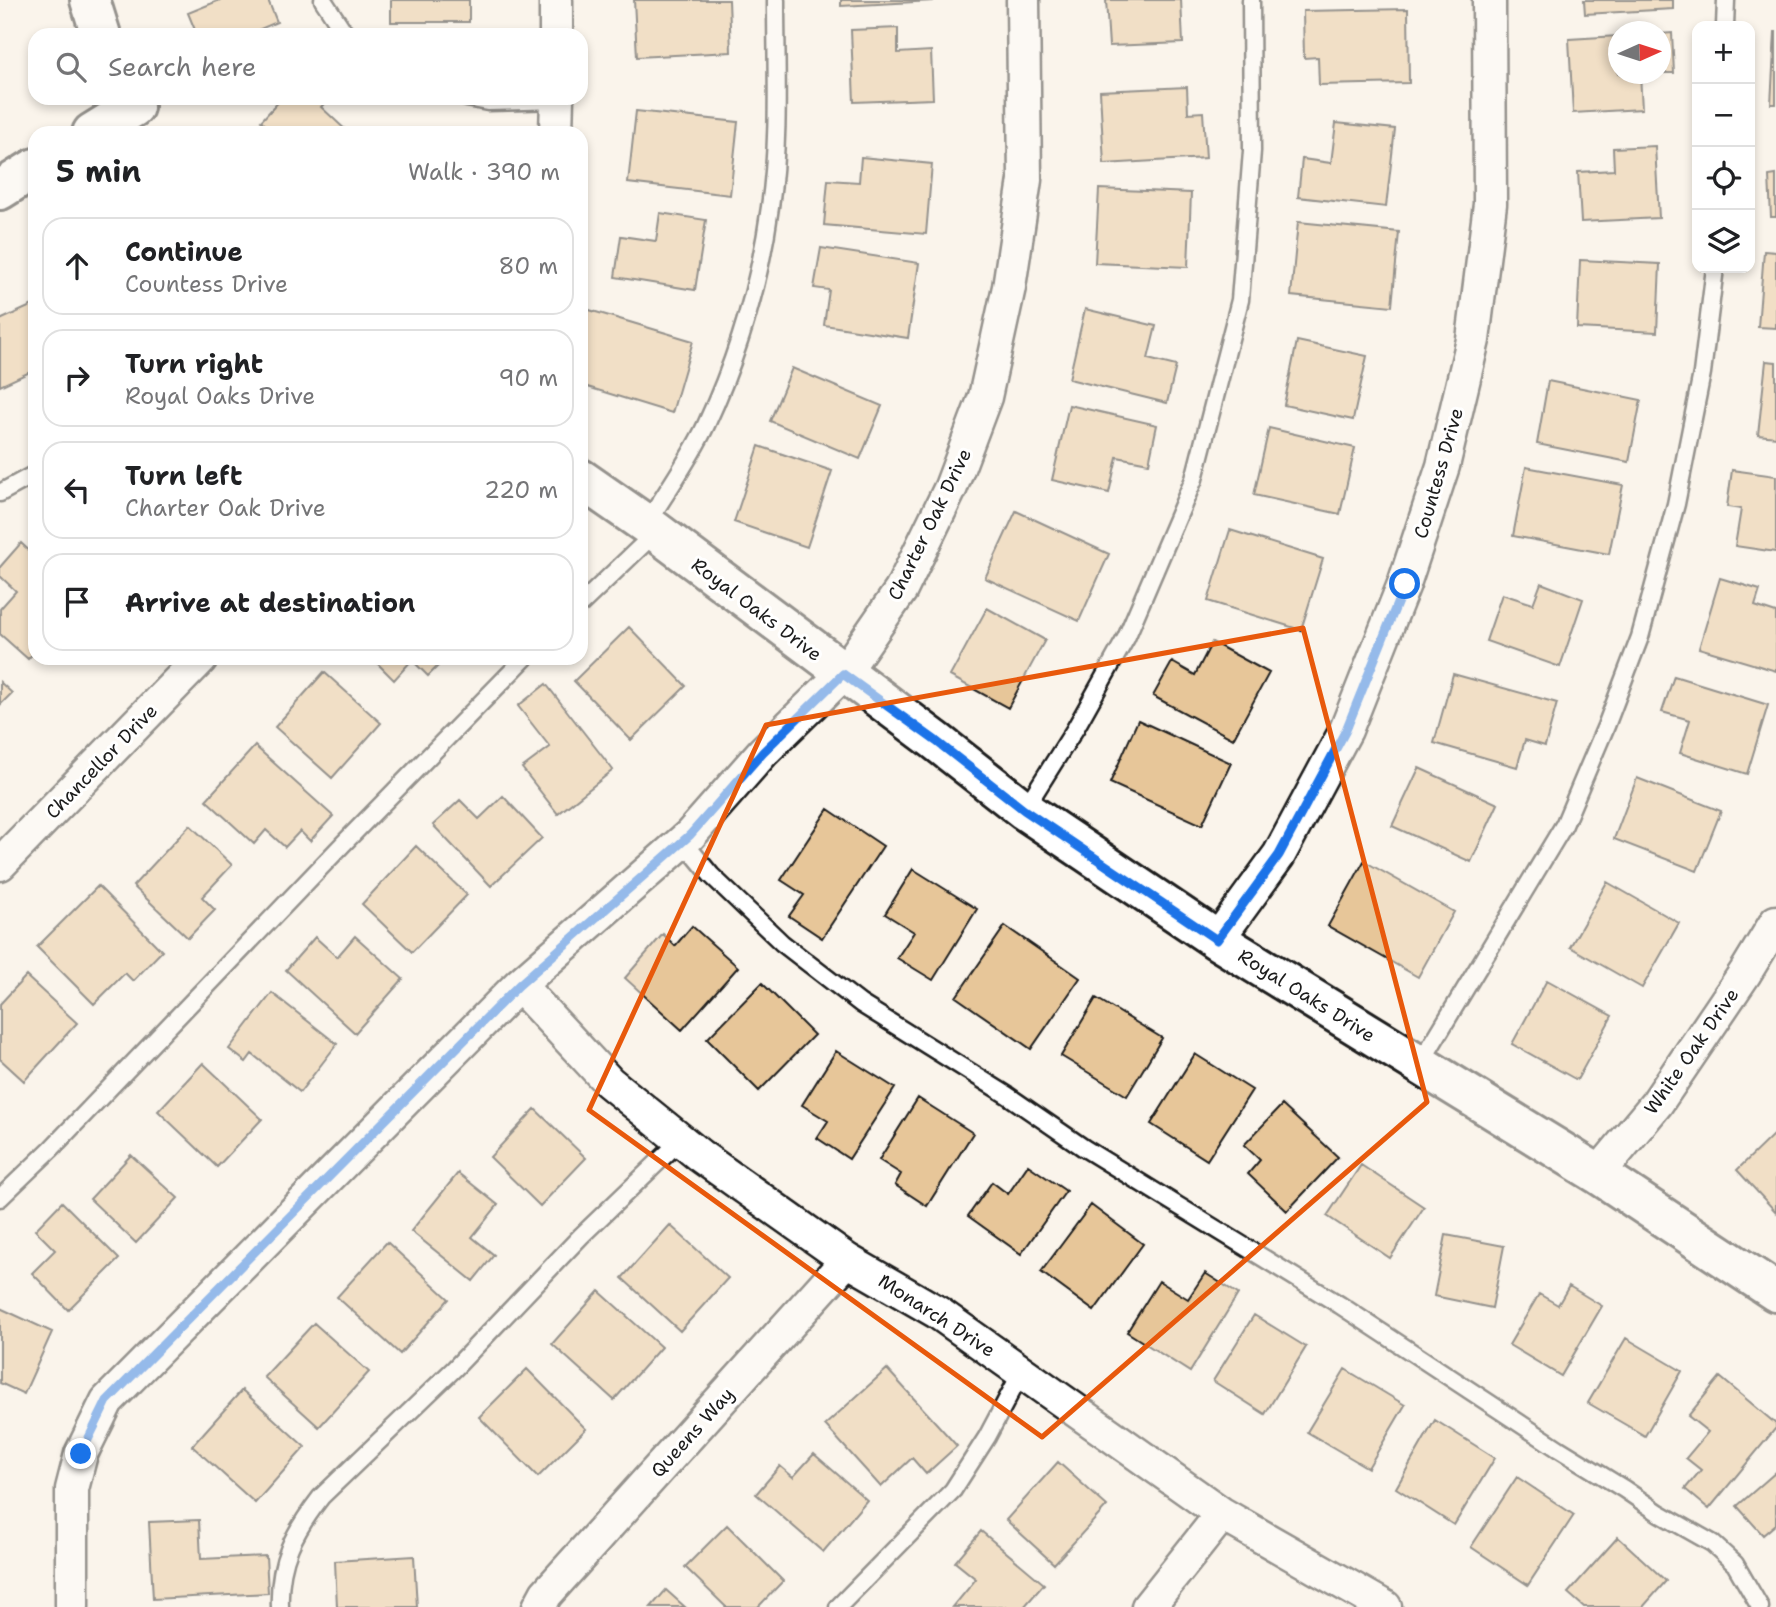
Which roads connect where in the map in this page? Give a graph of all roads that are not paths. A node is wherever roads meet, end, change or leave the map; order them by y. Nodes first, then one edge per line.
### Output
1 (90, 0) edge
2 (323, 0) edge
3 (556, 0) edge
4 (776, 0) edge
5 (1023, 0) edge
6 (1251, 0) edge
7 (1489, 0) edge
8 (1726, 0) edge
9 (1725, 21) edge
10 (99, 28) edge
11 (341, 28) edge
12 (556, 28) edge
13 (557, 105) edge
14 (139, 113) edge
15 (108, 126) edge
16 (556, 126) edge
17 (28, 173) edge
18 (0, 190) edge
19 (1714, 273) edge
20 (28, 478) edge
21 (588, 484) edge
22 (0, 493) edge
23 (651, 529) junction
24 (588, 596) edge
25 (194, 665) edge
26 (518, 665) edge
27 (843, 674) junction
28 (1024, 810) junction
29 (683, 841) junction
30 (0, 864) edge
31 (1776, 922) edge
32 (1217, 940) junction
33 (519, 985) junction
34 (1420, 1064) junction
35 (681, 1140) junction
36 (1598, 1174) junction
37 (0, 1198) edge
38 (847, 1259) junction
39 (1776, 1292) edge
40 (1022, 1371) junction
41 (1222, 1514) junction
42 (72, 1607) edge
43 (280, 1607) edge
44 (539, 1607) edge
45 (838, 1607) edge
46 (1148, 1607) edge
47 (1385, 1607) edge
48 (1760, 1607) edge

1 - 10 street
2 - 11 lane
3 - 12 street
4 - 23 lane
5 - 27 street, Charter Oak Drive
6 - 28 lane
7 - 32 street, Countess Drive
8 - 9 lane
13 - 16 street
14 - 15 street
17 - 18 street
19 - 34 lane
20 - 22 lane
21 - 23 street, Royal Oaks Drive
23 - 24 lane
23 - 27 street, Royal Oaks Drive
25 - 30 street, Chancellor Drive
26 - 37 lane
27 - 28 street, Royal Oaks Drive
27 - 29 street, Charter Oak Drive
28 - 32 street, Royal Oaks Drive
29 - 33 street, Charter Oak Drive
29 - 48 lane
31 - 36 street, White Oak Drive
32 - 34 street, Royal Oaks Drive
33 - 35 street, Monarch Drive
33 - 42 street, Charter Oak Drive
34 - 36 street, Royal Oaks Drive
35 - 38 street, Monarch Drive
35 - 43 lane
36 - 39 street, Royal Oaks Drive
38 - 40 street, Monarch Drive
38 - 44 street, Queens Way
40 - 41 street, Monarch Drive
40 - 45 lane
41 - 46 street
41 - 47 street, Monarch Drive

